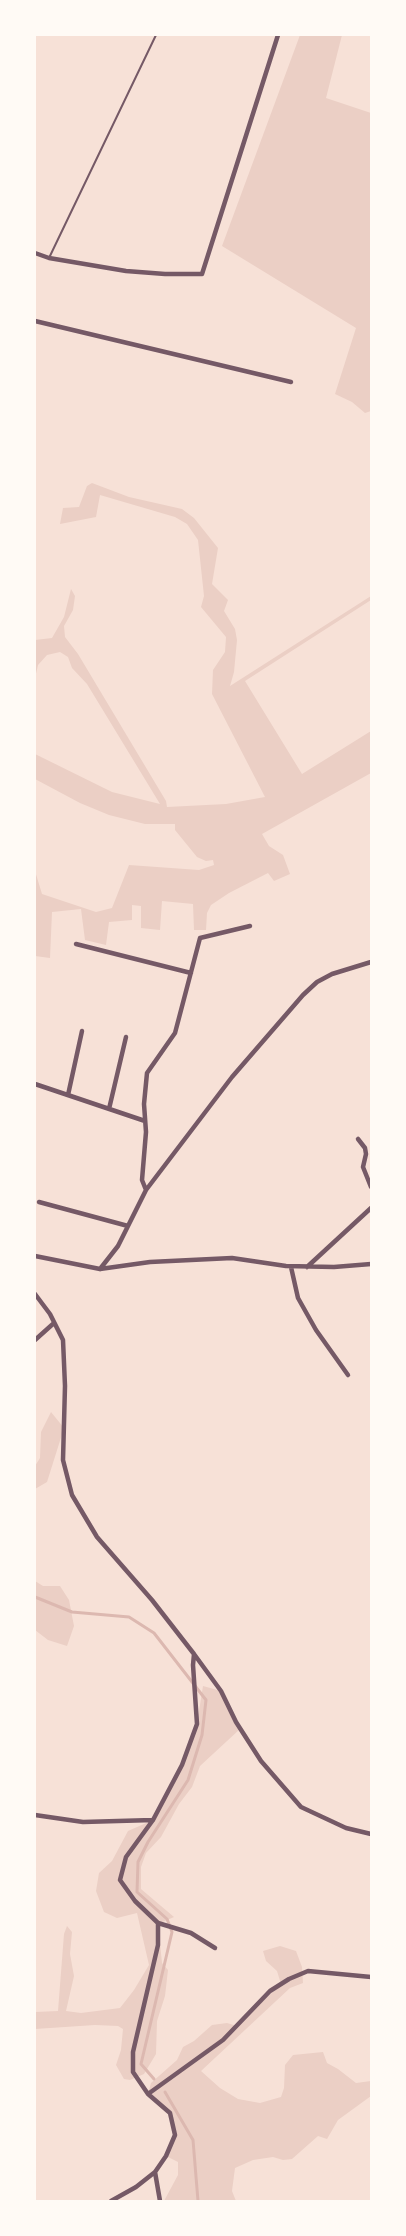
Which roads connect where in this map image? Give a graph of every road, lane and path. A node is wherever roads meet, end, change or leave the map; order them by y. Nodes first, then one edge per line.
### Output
1 (156, 35) edge
2 (278, 35) edge
3 (35, 254) edge
4 (49, 258) junction
5 (35, 321) edge
6 (291, 382) dead end
7 (250, 926) dead end
8 (76, 944) dead end
9 (371, 962) edge
10 (191, 973) junction
11 (82, 1031) dead end
12 (126, 1037) dead end
13 (35, 1084) edge
14 (68, 1096) junction
15 (109, 1109) junction
16 (145, 1122) junction
17 (358, 1139) dead end
18 (371, 1187) edge
19 (146, 1190) junction
20 (39, 1202) dead end
21 (371, 1208) edge
22 (128, 1226) junction
23 (35, 1256) edge
24 (371, 1264) edge
25 (291, 1267) junction
26 (307, 1267) junction
27 (100, 1269) junction
28 (35, 1294) edge
29 (54, 1323) junction
30 (35, 1340) edge
31 (348, 1375) dead end
32 (194, 1654) junction
33 (35, 1815) edge
34 (153, 1820) junction
35 (371, 1834) edge
36 (158, 1923) junction
37 (215, 1948) dead end
38 (371, 1978) edge
39 (148, 2094) junction
40 (155, 2172) junction
41 (111, 2201) edge
42 (160, 2201) edge

1 - 4 lane
2 - 4 street
3 - 4 street
5 - 6 street
7 - 10 street
8 - 10 street
9 - 19 street
10 - 16 street
11 - 14 street
12 - 15 street
13 - 14 street
14 - 15 street
15 - 16 street
16 - 19 street
17 - 18 street
19 - 22 street
20 - 22 street
21 - 26 street
22 - 27 street
23 - 27 street
24 - 26 street
25 - 26 street
25 - 27 street
25 - 31 street
28 - 29 street
29 - 30 street
29 - 32 street
32 - 34 street
32 - 35 street
33 - 34 street
34 - 36 street
36 - 37 street
36 - 39 street
38 - 39 street
39 - 40 street
40 - 41 street
40 - 42 street

